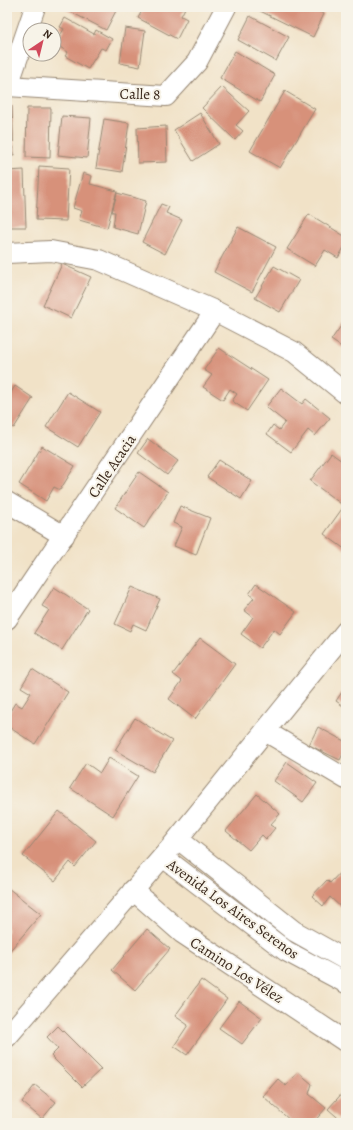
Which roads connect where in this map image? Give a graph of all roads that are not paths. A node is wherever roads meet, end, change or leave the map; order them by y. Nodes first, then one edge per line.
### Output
1 (35, 7) edge
2 (226, 7) edge
3 (8, 86) edge
4 (7, 253) edge
5 (215, 311) junction
6 (346, 394) edge
7 (7, 502) edge
8 (64, 536) junction
9 (7, 620) edge
10 (346, 631) edge
11 (265, 732) junction
12 (346, 779) edge
13 (178, 839) junction
14 (163, 857) junction
15 (133, 890) junction
16 (346, 960) edge
17 (346, 983) edge
18 (7, 1037) edge
19 (346, 1042) edge

1 - 3 street
2 - 3 street, Calle 8
4 - 5 street
5 - 6 street
5 - 8 street, Calle Acacia
7 - 8 street
8 - 9 street, Calle Acacia
10 - 11 street
11 - 12 street
11 - 13 street
13 - 14 street
13 - 16 street, Avenida Los Aires Serenos
14 - 15 street
14 - 17 street, Avenida Los Aires Serenos
15 - 18 street
15 - 19 street, Camino Los Vélez

